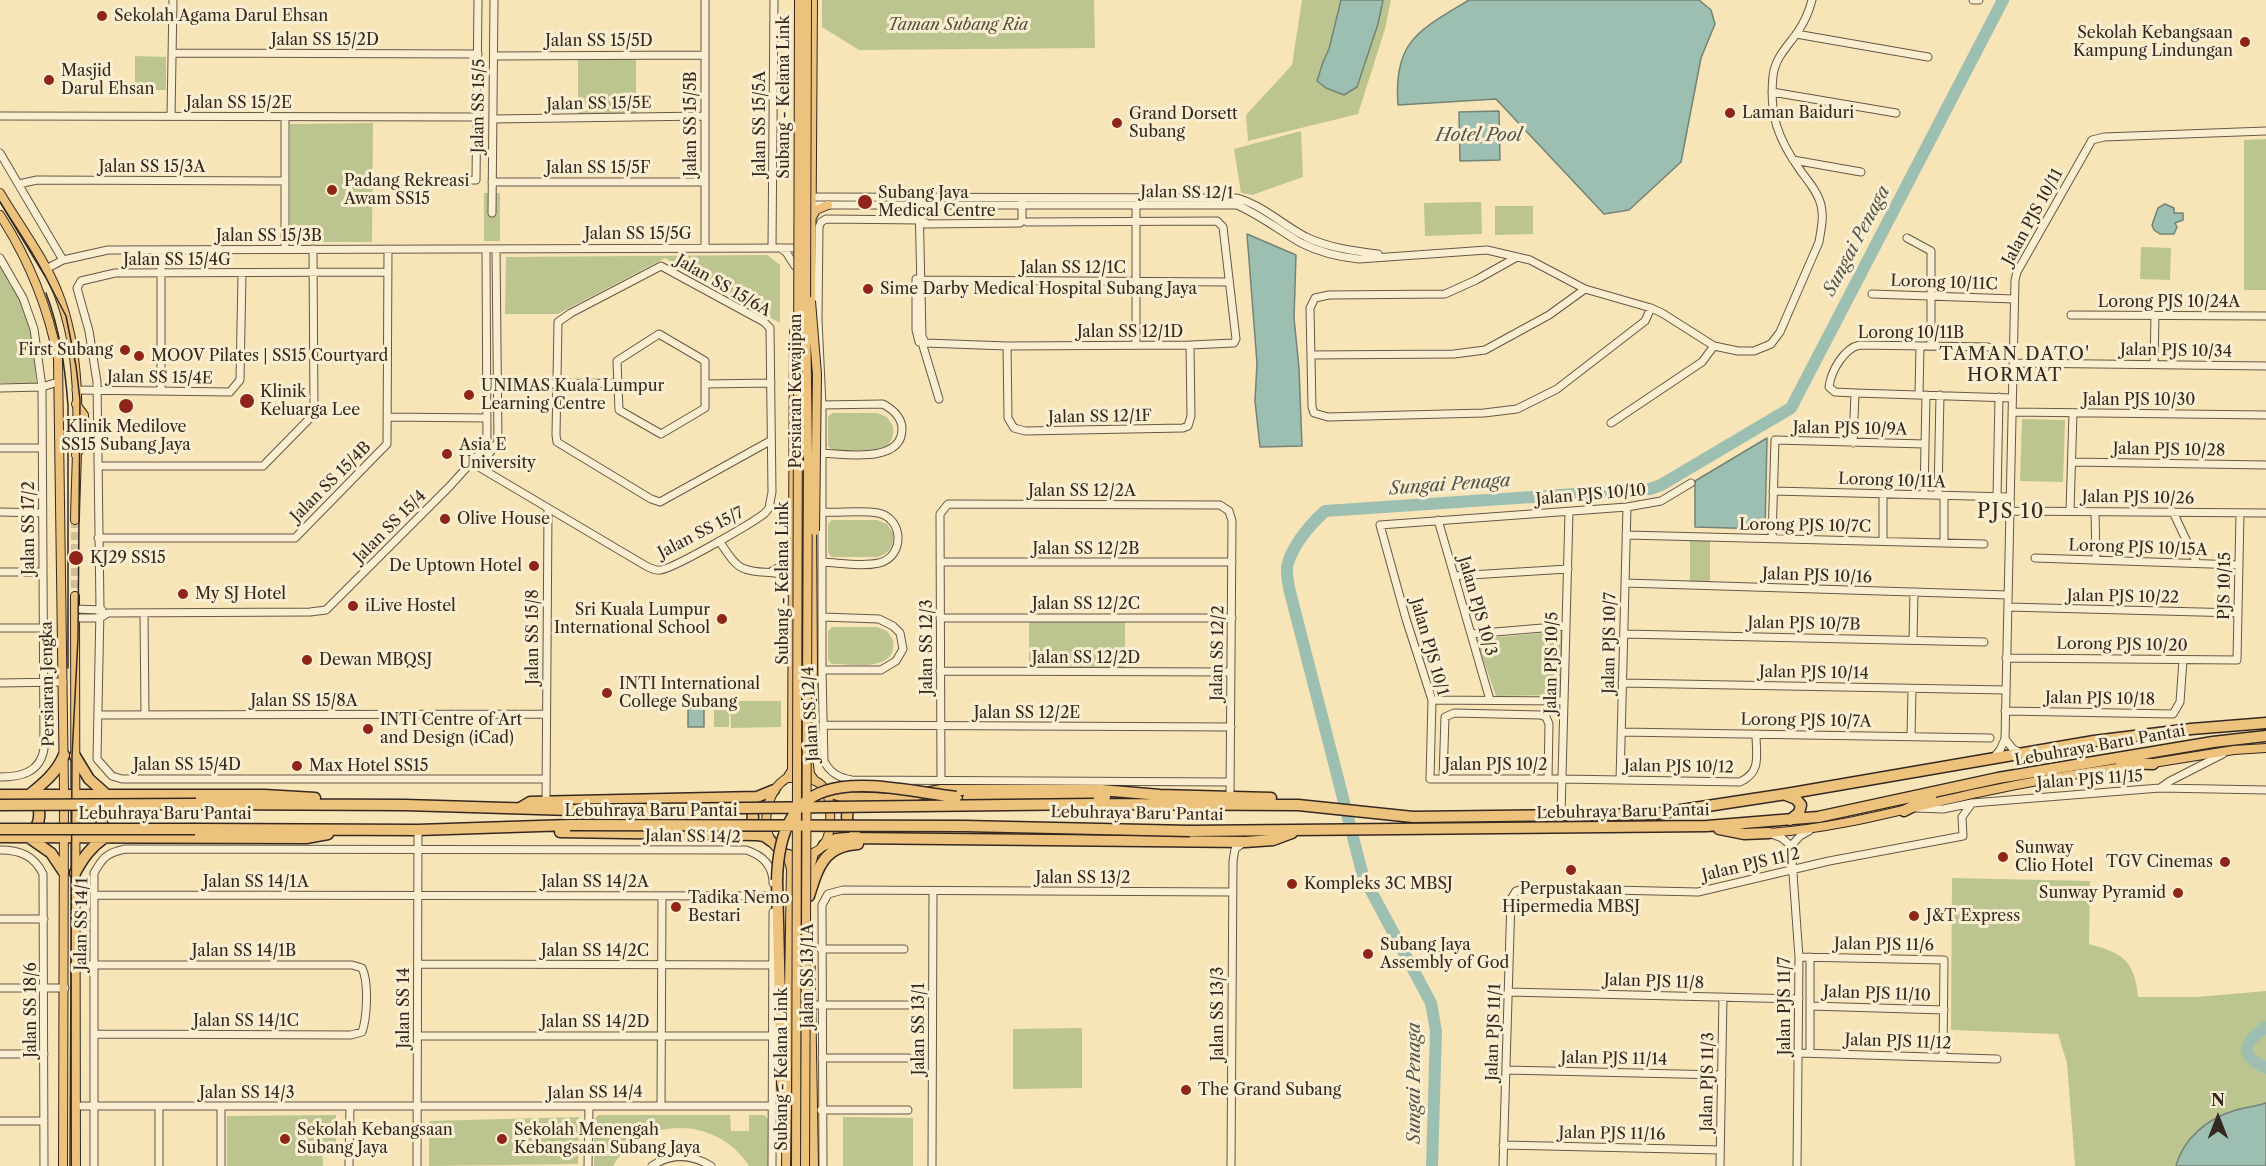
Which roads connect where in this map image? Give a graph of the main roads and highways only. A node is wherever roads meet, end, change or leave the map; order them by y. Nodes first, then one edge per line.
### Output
1 (798, 0) edge
2 (807, 0) edge
3 (813, 0) edge
4 (0, 193) edge
5 (796, 199) junction
6 (810, 201) junction
7 (828, 205) road end
8 (0, 215) edge
9 (811, 220) junction
10 (807, 243) junction
11 (795, 284) junction
12 (75, 520) tunnel mouth
13 (75, 596) tunnel mouth
14 (812, 698) junction
15 (2266, 723) edge
16 (2266, 736) edge
17 (2266, 748) edge
18 (70, 756) junction
19 (2100, 762) junction
20 (2153, 764) junction
21 (787, 778) junction
22 (815, 781) junction
23 (1943, 789) junction
24 (774, 790) junction
25 (827, 792) junction
26 (1786, 794) junction
27 (0, 795) edge
28 (29, 795) junction
29 (70, 795) junction
30 (107, 795) junction
31 (1160, 795) junction
32 (748, 797) junction
33 (858, 798) junction
34 (342, 804) junction
35 (0, 805) edge
36 (1298, 805) junction
37 (517, 809) junction
38 (1904, 811) junction
39 (1790, 820) junction
40 (509, 826) junction
41 (1707, 826) junction
42 (0, 829) edge
43 (1300, 830) junction
44 (1770, 833) joint
45 (750, 835) junction
46 (0, 837) edge
47 (29, 837) junction
48 (69, 838) junction
49 (106, 838) junction
50 (869, 838) junction
51 (888, 838) junction
52 (192, 839) junction
53 (771, 841) junction
54 (824, 845) junction
55 (814, 853) junction
56 (787, 854) junction
57 (63, 871) junction
58 (75, 873) junction
59 (809, 896) junction
60 (787, 1103) junction
61 (64, 1106) junction
62 (76, 1106) junction
63 (63, 1166) edge
64 (75, 1166) edge
65 (786, 1166) edge
66 (796, 1166) edge
67 (805, 1166) edge
68 (814, 1166) edge

1 - 5 main road, Persiaran Kewajipan
1 - 66 main road, Subang - Kelana Link, bridge
2 - 10 main road, bridge
3 - 6 main road, Persiaran Kewajipan
4 - 12 main road
5 - 6 main road
5 - 11 main road, Persiaran Kewajipan
5 - 11 main road
6 - 9 main road, Persiaran Kewajipan
7 - 9 main road
8 - 18 main road, Persiaran Jengka
9 - 14 main road, Persiaran Kewajipan
10 - 14 main road, bridge
10 - 67 main road, Subang - Kelana Link, bridge
11 - 21 main road, Persiaran Kewajipan
13 - 18 main road, Persiaran Jengka
14 - 22 main road, Persiaran Kewajipan
15 - 26 highway, Lebuhraya Baru Pantai
16 - 19 highway, Lebuhraya Baru Pantai
17 - 20 main road
18 - 28 highway
18 - 29 main road, Persiaran Jengka
18 - 30 highway
19 - 20 highway
19 - 23 highway, Lebuhraya Baru Pantai
20 - 38 main road
21 - 22 main road
21 - 24 main road
22 - 25 main road
23 - 38 highway
23 - 39 highway, Lebuhraya Baru Pantai
24 - 32 highway
24 - 53 main road
25 - 33 highway
25 - 54 main road
26 - 36 highway, Lebuhraya Baru Pantai
26 - 39 highway
27 - 28 highway
28 - 29 highway
28 - 47 highway
29 - 30 highway
29 - 48 main road, Persiaran Jengka
30 - 34 highway
30 - 49 highway
31 - 33 highway
31 - 36 highway
31 - 60 highway, bridge
32 - 37 highway
32 - 45 highway
33 - 50 highway
34 - 35 highway, Lebuhraya Baru Pantai, bridge
34 - 37 highway, Lebuhraya Baru Pantai
36 - 37 highway, Lebuhraya Baru Pantai, bridge
38 - 44 main road
39 - 41 highway, Lebuhraya Baru Pantai
40 - 43 highway, Lebuhraya Baru Pantai, bridge
40 - 45 highway
40 - 52 highway, Lebuhraya Baru Pantai
41 - 43 highway, Lebuhraya Baru Pantai
41 - 44 highway
42 - 52 highway, Lebuhraya Baru Pantai, bridge
43 - 51 highway
45 - 53 highway
46 - 47 highway
47 - 48 highway
47 - 57 highway
48 - 49 highway
48 - 57 main road, Persiaran Jengka
48 - 58 main road, Persiaran Jengka
49 - 52 highway
49 - 58 highway
50 - 51 highway
50 - 54 highway
51 - 59 highway
53 - 56 main road
54 - 55 main road
55 - 56 main road
55 - 59 main road
56 - 60 main road
57 - 61 main road, Persiaran Jengka
58 - 62 main road, Persiaran Jengka
59 - 68 main road
60 - 65 main road
61 - 62 main road
61 - 63 main road, Persiaran Jengka
62 - 64 main road, Persiaran Jengka

